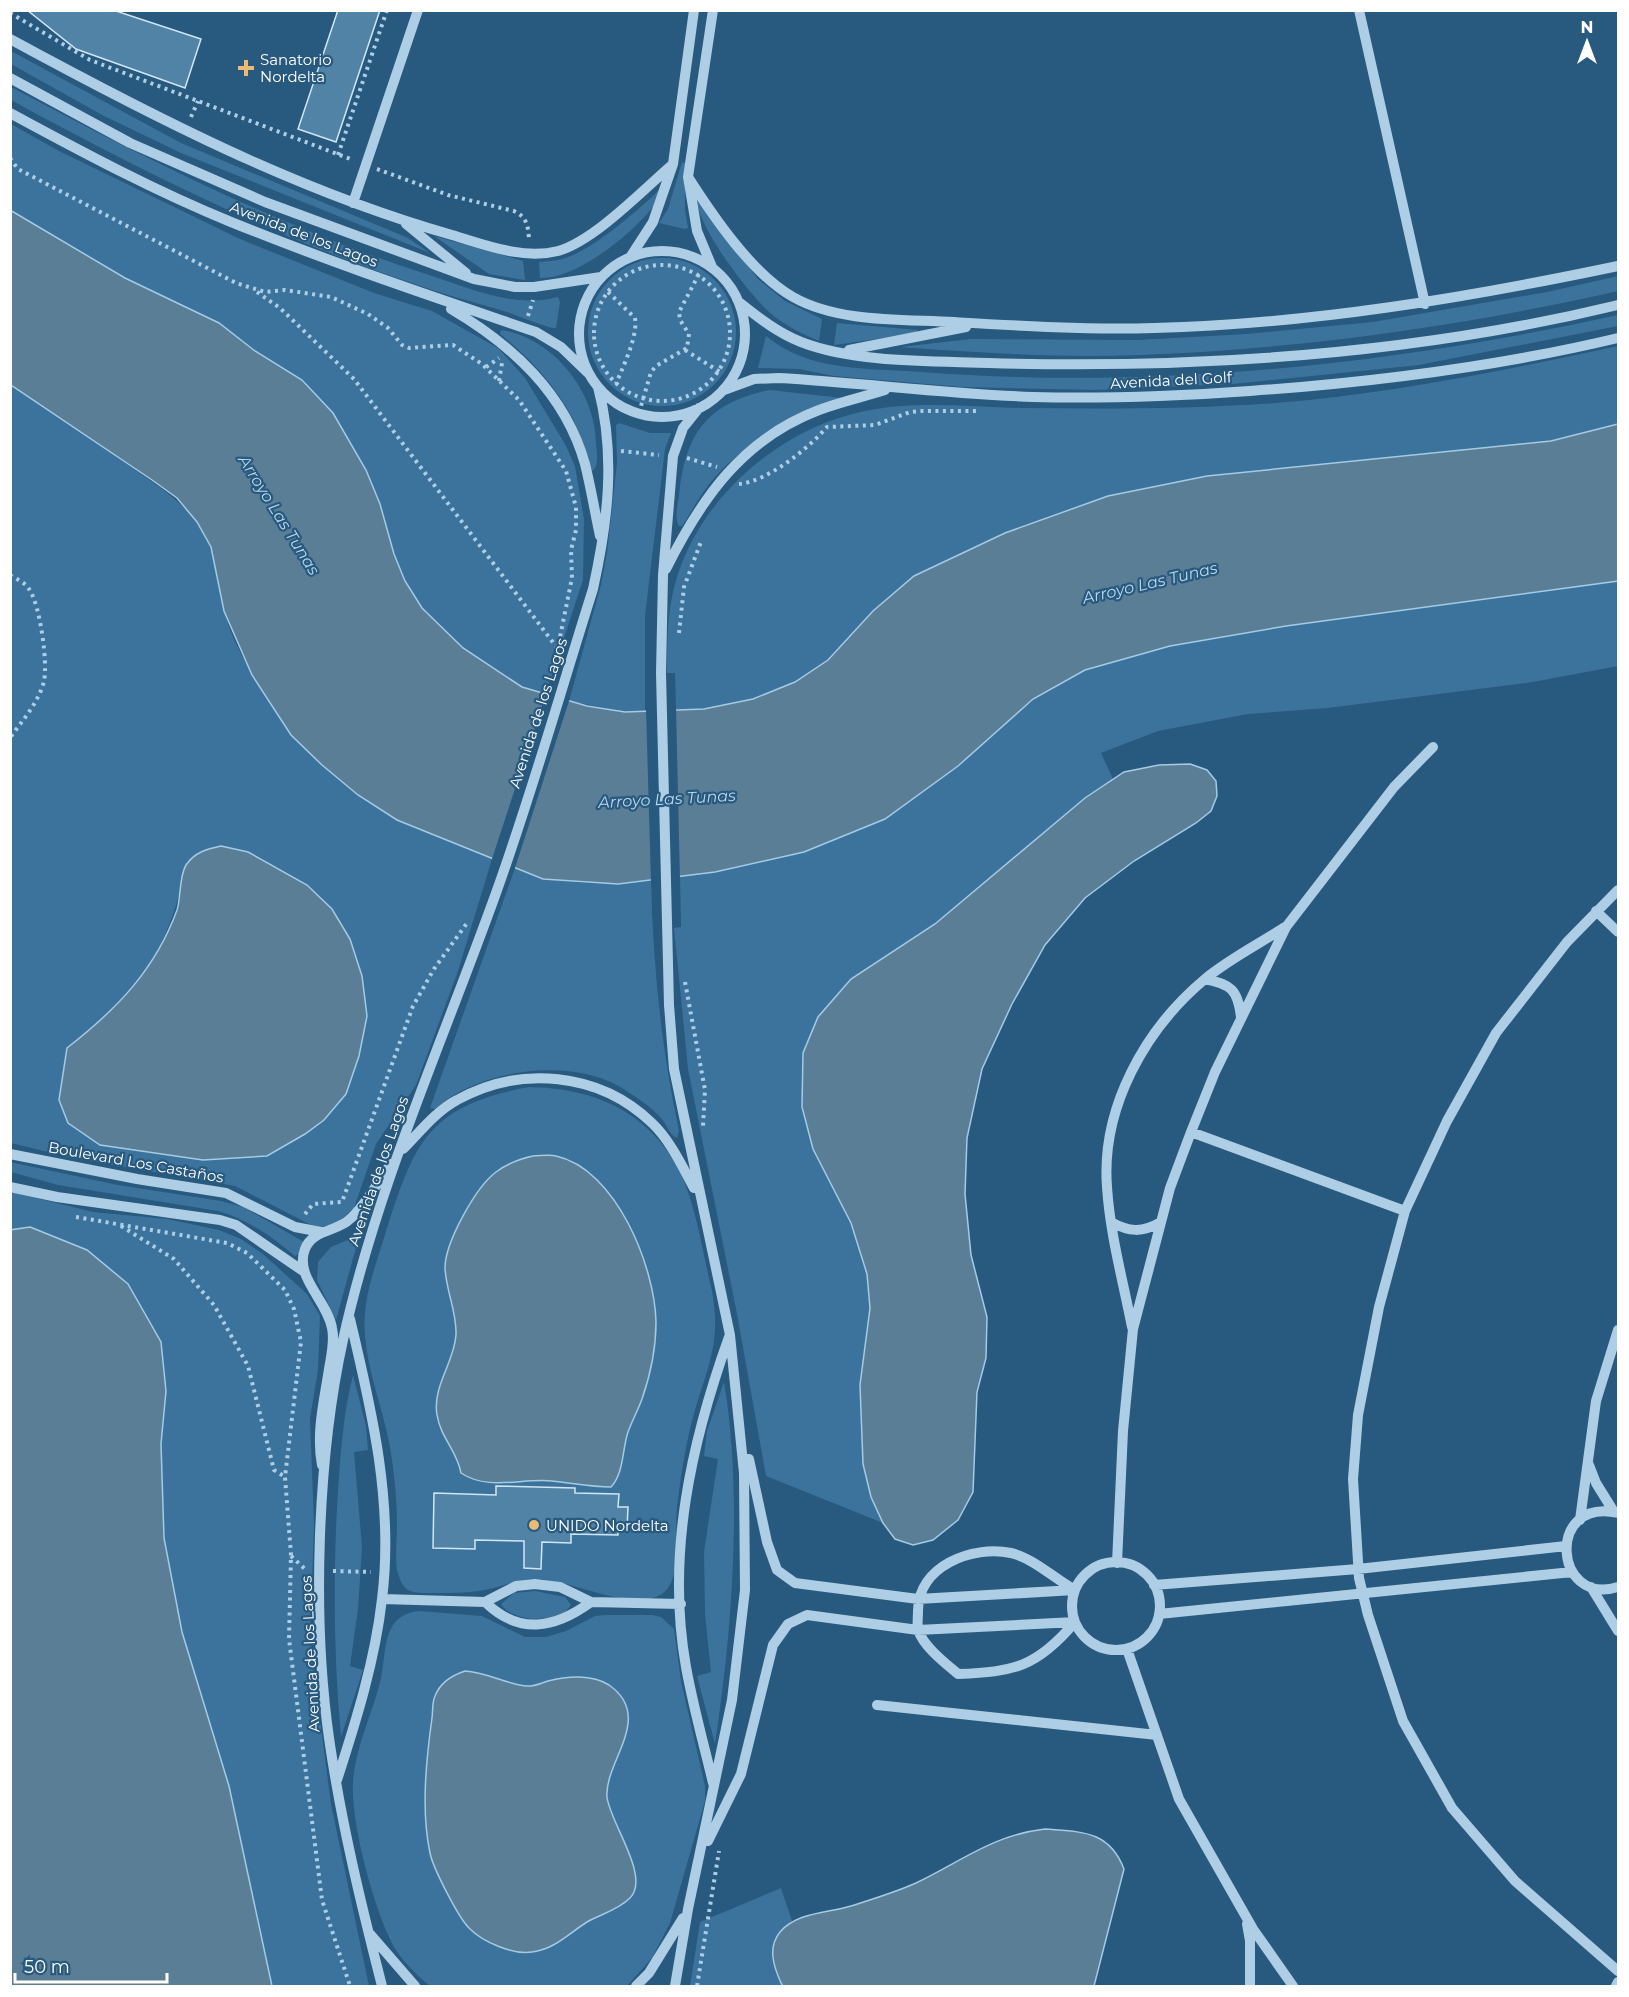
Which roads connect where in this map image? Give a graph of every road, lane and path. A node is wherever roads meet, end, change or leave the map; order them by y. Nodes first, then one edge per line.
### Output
1 (387, 10) edge
2 (418, 10) edge
3 (694, 10) edge
4 (713, 10) edge
5 (1359, 10) edge
6 (10, 13) edge
7 (10, 39) edge
8 (10, 78) edge
9 (10, 113) edge
10 (675, 148) junction
11 (690, 150) junction
12 (339, 154) junction
13 (10, 158) edge
14 (673, 164) junction
15 (366, 165) junction
16 (688, 177) junction
17 (353, 204) junction
18 (402, 220) junction
19 (531, 254) junction
20 (631, 256) junction
21 (709, 265) junction
22 (1618, 266) edge
23 (698, 275) junction
24 (474, 279) junction
25 (599, 279) junction
26 (534, 287) junction
27 (254, 290) junction
28 (608, 292) junction
29 (435, 299) junction
30 (740, 303) junction
31 (1425, 304) junction
32 (1618, 305) edge
33 (981, 324) junction
34 (524, 327) junction
35 (1618, 338) edge
36 (685, 350) junction
37 (838, 352) junction
38 (486, 367) junction
39 (718, 371) junction
40 (588, 373) junction
41 (731, 379) junction
42 (500, 381) junction
43 (616, 384) junction
44 (598, 387) junction
45 (892, 388) junction
46 (724, 390) junction
47 (610, 398) junction
48 (643, 398) junction
49 (699, 408) junction
50 (639, 413) junction
51 (610, 449) junction
52 (580, 453) junction
53 (673, 456) junction
54 (560, 461) junction
55 (726, 474) junction
56 (737, 484) dead end
57 (731, 492) dead end
58 (704, 535) dead end
59 (602, 548) junction
60 (10, 575) edge
61 (663, 575) junction
62 (678, 640) dead end
63 (558, 649) junction
64 (556, 656) dead end
65 (10, 738) edge
66 (1433, 747) dead end
67 (1618, 890) edge
68 (1596, 912) junction
69 (467, 922) dead end
70 (1286, 927) junction
71 (1618, 932) edge
72 (1205, 979) junction
73 (1241, 1018) junction
74 (1191, 1132) junction
75 (399, 1153) junction
76 (10, 1154) edge
77 (10, 1187) edge
78 (700, 1199) junction
79 (1405, 1211) junction
80 (72, 1216) dead end
81 (1111, 1222) junction
82 (1161, 1222) junction
83 (118, 1224) junction
84 (295, 1227) junction
85 (321, 1232) junction
86 (277, 1254) junction
87 (266, 1270) junction
88 (303, 1271) junction
89 (349, 1316) junction
90 (1133, 1329) junction
91 (1618, 1330) edge
92 (730, 1335) junction
93 (741, 1424) junction
94 (1587, 1459) junction
95 (285, 1477) junction
96 (324, 1478) junction
97 (1616, 1512) edge
98 (1580, 1520) junction
99 (1566, 1546) junction
100 (291, 1556) junction
101 (1117, 1563) junction
102 (1358, 1569) junction
103 (321, 1570) junction
104 (1572, 1572) junction
105 (384, 1573) junction
106 (1154, 1585) junction
107 (1591, 1587) junction
108 (1618, 1587) edge
109 (1075, 1590) junction
110 (1363, 1594) junction
111 (382, 1599) junction
112 (918, 1599) junction
113 (484, 1602) junction
114 (591, 1602) junction
115 (681, 1604) junction
116 (1159, 1614) junction
117 (1075, 1623) junction
118 (918, 1630) junction
119 (1618, 1630) edge
120 (1127, 1649) junction
121 (877, 1705) dead end
122 (1157, 1735) junction
123 (337, 1783) junction
124 (714, 1789) junction
125 (701, 1854) junction
126 (688, 1909) junction
127 (1245, 1915) junction
128 (368, 1932) junction
129 (1618, 1971) edge
130 (1618, 1982) edge
131 (350, 1986) edge
132 (382, 1986) edge
133 (415, 1986) edge
134 (636, 1986) edge
135 (675, 1986) edge
136 (1250, 1986) edge
137 (1293, 1986) edge
138 (1616, 1986) edge

1 - 12 path
2 - 15 street
3 - 10 street
4 - 11 street
5 - 31 street
6 - 12 path
7 - 17 street
8 - 24 street, Avenida de los Lagos
9 - 29 street, Avenida de los Lagos
10 - 11 street
10 - 14 street
11 - 16 street
12 - 15 path
13 - 27 path
14 - 19 street
14 - 20 street
15 - 17 street
15 - 19 path
16 - 21 street
16 - 33 street
17 - 18 street
18 - 19 street
18 - 24 street
20 - 21 street
20 - 25 street
21 - 23 path
21 - 30 street
22 - 31 street
23 - 28 path
23 - 36 path
23 - 39 path
24 - 26 street, Avenida de los Lagos
25 - 26 street, Avenida de los Lagos
25 - 28 path
25 - 40 street
26 - 34 path
27 - 38 path
27 - 63 path
28 - 43 path
28 - 43 path
29 - 34 street, Avenida de los Lagos
29 - 52 street
30 - 37 street, Avenida del Golf
30 - 41 street
31 - 33 street
32 - 37 street, Avenida del Golf
33 - 37 street
34 - 40 street, Avenida de los Lagos
35 - 45 street, Avenida del Golf
36 - 39 path
36 - 48 path
38 - 42 path
38 - 42 path
39 - 41 path
39 - 48 path
40 - 44 street
41 - 46 street
42 - 54 path
43 - 47 path
43 - 48 path
44 - 47 street
44 - 51 street, Avenida de los Lagos
45 - 46 street, Avenida del Golf
45 - 55 street
46 - 49 street
47 - 50 street
48 - 50 path
49 - 50 street
49 - 53 street
51 - 53 path
51 - 59 street, Avenida de los Lagos
52 - 54 path
52 - 59 street
53 - 55 path
53 - 61 street
54 - 63 path
55 - 61 street
56 - 57 path
58 - 62 path
59 - 75 street, Avenida de los Lagos
60 - 65 path
61 - 78 street
63 - 64 path
66 - 70 street
67 - 68 street
68 - 71 street
68 - 79 street
69 - 84 path
70 - 72 street
70 - 73 street
72 - 73 street
72 - 81 street
73 - 74 street
74 - 79 street
74 - 82 street
75 - 78 street
75 - 85 street
75 - 89 street, Avenida de los Lagos
76 - 84 street, Boulevard Los Castaños
77 - 86 street
78 - 92 street
79 - 102 street
80 - 83 path
81 - 82 street
81 - 90 street
82 - 90 street
83 - 87 path
83 - 95 path
84 - 85 street, Boulevard Los Castaños
85 - 88 street
86 - 87 path
86 - 88 street
87 - 95 path
88 - 96 street
89 - 96 street, Avenida de los Lagos
89 - 105 street
90 - 101 street
91 - 94 street
92 - 93 street
92 - 115 street
93 - 112 street
93 - 124 street
94 - 97 street
94 - 98 street
95 - 100 path
96 - 103 street, Avenida de los Lagos
97 - 98 street
98 - 99 street
99 - 102 street
99 - 104 street
100 - 103 path
100 - 131 path
101 - 106 street
101 - 109 street
102 - 106 street
102 - 110 street
103 - 105 path
103 - 123 street, Avenida de los Lagos
104 - 107 street
104 - 110 street
105 - 111 street
106 - 116 street
107 - 108 street
107 - 119 street
109 - 112 street
109 - 112 street
109 - 117 street
110 - 116 street
110 - 129 street
111 - 113 street
111 - 123 street
112 - 118 street
113 - 114 street
113 - 114 street
114 - 115 street
115 - 124 street
116 - 120 street
117 - 118 street
117 - 118 street
117 - 120 street
118 - 125 street
120 - 122 street
121 - 122 street
122 - 127 street
123 - 128 street, Avenida de los Lagos
124 - 125 street
125 - 126 street
126 - 134 street
126 - 135 street
127 - 136 street
127 - 137 street
128 - 132 street, Avenida de los Lagos
128 - 133 street
130 - 138 street

